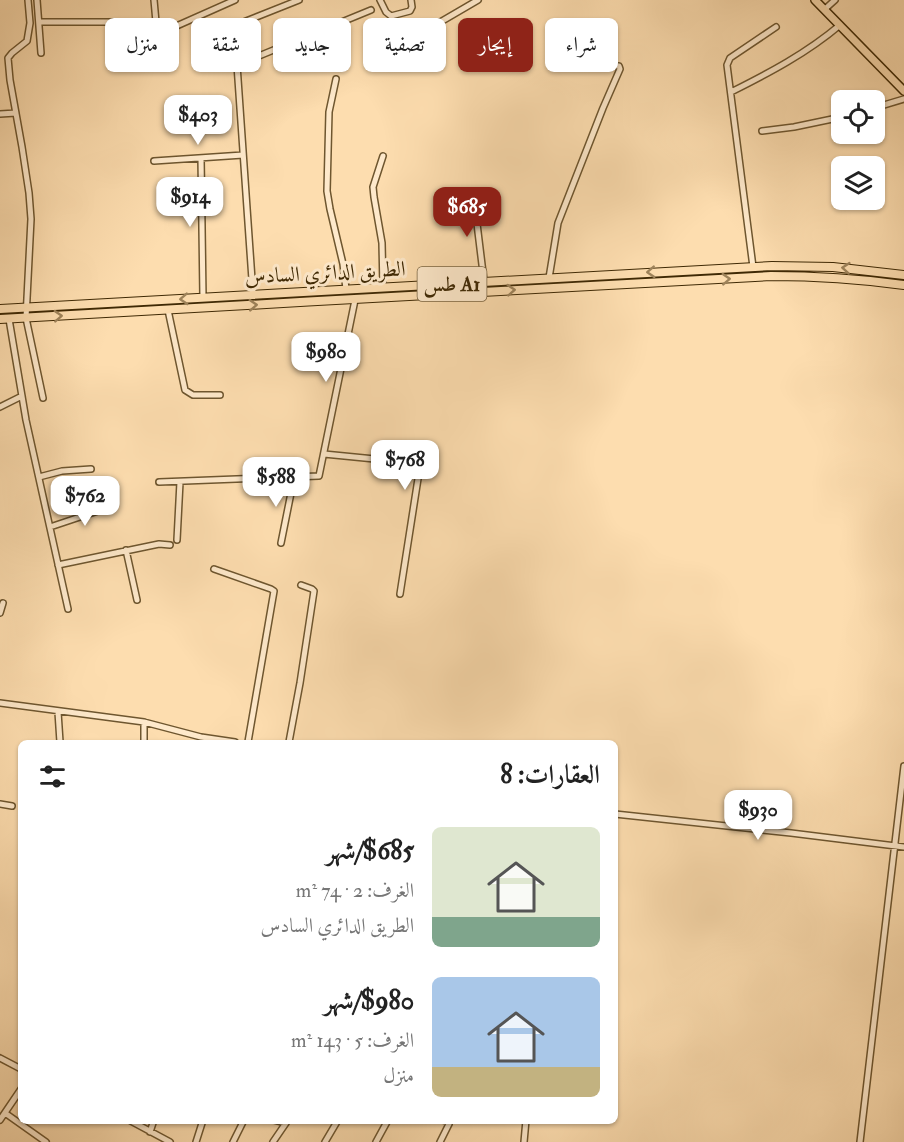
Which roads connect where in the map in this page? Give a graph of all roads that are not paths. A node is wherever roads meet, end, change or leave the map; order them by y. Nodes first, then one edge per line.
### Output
1 (28, 0) edge
2 (37, 0) edge
3 (154, 0) edge
4 (234, 0) edge
5 (299, 0) edge
6 (380, 0) edge
7 (411, 0) edge
8 (478, 0) edge
9 (815, 0) edge
10 (835, 0) edge
11 (825, 9) junction
12 (372, 10) dead end
13 (156, 18) edge
14 (254, 18) edge
15 (446, 19) edge
16 (39, 22) junction
17 (105, 22) edge
18 (179, 24) edge
19 (840, 25) junction
20 (776, 27) dead end
21 (41, 53) dead end
22 (261, 55) edge
23 (0, 58) edge
24 (8, 58) junction
25 (618, 66) edge
26 (237, 72) edge
27 (336, 79) dead end
28 (10, 80) junction
29 (0, 81) edge
30 (904, 91) edge
31 (731, 92) junction
32 (904, 99) edge
33 (885, 105) edge
34 (16, 113) junction
35 (0, 114) edge
36 (831, 119) edge
37 (762, 131) dead end
38 (243, 155) junction
39 (383, 156) dead end
40 (201, 158) junction
41 (154, 161) dead end
42 (473, 191) dead end
43 (771, 266) junction
44 (753, 267) junction
45 (875, 271) junction
46 (904, 275) edge
47 (771, 276) junction
48 (549, 278) junction
49 (484, 281) junction
50 (874, 281) junction
51 (904, 285) edge
52 (382, 287) junction
53 (346, 289) junction
54 (335, 290) junction
55 (253, 294) junction
56 (203, 297) junction
57 (355, 300) junction
58 (335, 301) junction
59 (26, 308) junction
60 (0, 309) edge
61 (168, 310) junction
62 (26, 318) junction
63 (4, 319) edge
64 (220, 395) dead end
65 (22, 396) junction
66 (43, 398) dead end
67 (0, 407) edge
68 (324, 453) junction
69 (91, 469) dead end
70 (39, 477) junction
71 (294, 477) junction
72 (159, 482) dead end
73 (180, 482) junction
74 (113, 506) dead end
75 (50, 526) junction
76 (177, 540) dead end
77 (282, 543) dead end
78 (170, 545) dead end
79 (126, 550) junction
80 (58, 565) junction
81 (214, 569) dead end
82 (301, 585) dead end
83 (400, 594) dead end
84 (137, 600) dead end
85 (3, 603) dead end
86 (68, 609) dead end
87 (0, 613) edge
88 (0, 703) edge
89 (58, 712) junction
90 (144, 722) junction
91 (60, 740) edge
92 (144, 740) edge
93 (201, 740) edge
94 (248, 740) edge
95 (289, 740) edge
96 (904, 766) edge
97 (902, 794) edge
98 (0, 804) edge
99 (12, 806) dead end
100 (618, 814) edge
101 (894, 846) junction
102 (904, 847) edge
103 (0, 1058) edge
104 (18, 1067) edge
105 (18, 1094) edge
106 (5, 1113) junction
107 (0, 1120) edge
108 (18, 1122) edge
109 (21, 1124) edge
110 (136, 1124) edge
111 (153, 1124) edge
112 (202, 1124) edge
113 (242, 1124) edge
114 (286, 1124) edge
115 (336, 1124) edge
116 (386, 1124) edge
117 (449, 1124) edge
118 (526, 1124) edge
119 (150, 1132) junction
120 (46, 1142) edge
121 (170, 1142) edge
122 (196, 1142) edge
123 (233, 1142) edge
124 (273, 1142) edge
125 (325, 1142) edge
126 (376, 1142) edge
127 (440, 1142) edge
128 (524, 1142) edge
129 (860, 1142) edge

1 - 24 street
2 - 16 street
3 - 13 street
4 - 18 street
5 - 14 street
6 - 7 street
8 - 15 street
9 - 11 main road
10 - 11 street
11 - 19 main road
12 - 22 street
16 - 17 street
16 - 21 street
19 - 30 main road
19 - 31 street
20 - 31 street
23 - 24 street
24 - 28 street
25 - 48 street
26 - 38 street
27 - 53 street
28 - 29 street
28 - 34 street
31 - 44 street
32 - 33 street
34 - 35 street
34 - 59 street
36 - 37 street
38 - 40 street
38 - 55 street
39 - 52 street
40 - 41 street
40 - 56 street
42 - 49 street
43 - 44 highway, الطريق الدائري السادس / طس A1
45 -> 43 highway, الطريق الدائري السادس / طس A1
43 - 47 highway
44 -> 48 highway, الطريق الدائري السادس / طس A1
45 - 46 highway, الطريق الدائري السادس / طس A1
45 - 50 highway
47 - 50 highway, الطريق الدائري السادس / طس A1
57 -> 47 highway, الطريق الدائري السادس / طس A1
48 - 49 highway, الطريق الدائري السادس / طس A1
49 - 52 highway, الطريق الدائري السادس / طس A1
50 - 51 highway, الطريق الدائري السادس / طس A1
52 - 53 highway, الطريق الدائري السادس / طس A1
53 - 54 highway, الطريق الدائري السادس / طس A1
54 - 55 highway, الطريق الدائري السادس / طس A1
54 - 58 highway
55 - 56 highway, الطريق الدائري السادس / طس A1
56 -> 59 highway, الطريق الدائري السادس / طس A1
57 - 58 highway, الطريق الدائري السادس / طس A1
57 - 68 street
61 -> 58 highway, الطريق الدائري السادس / طس A1
59 - 60 highway, الطريق الدائري السادس / طس A1
59 - 62 street
62 -> 61 highway, الطريق الدائري السادس / طس A1
61 - 64 street
62 - 63 highway, الطريق الدائري السادس / طس A1
62 - 66 street
63 - 65 street
65 - 67 street
65 - 70 street
68 - 71 street
68 - 83 street
69 - 70 street
70 - 75 street
71 - 73 street
71 - 77 street
72 - 73 street
73 - 76 street
74 - 75 street
75 - 80 street
78 - 79 street
79 - 80 street
79 - 84 street
80 - 86 street
81 - 94 street
82 - 95 street
85 - 87 street
88 - 89 street
89 - 90 street
89 - 91 street
90 - 92 street
90 - 93 street
96 - 97 street
97 - 101 street
98 - 99 street
100 - 101 street
101 - 102 street
101 - 129 street
103 - 104 street
105 - 106 street
106 - 107 street
106 - 108 street
109 - 120 street
110 - 119 street
111 - 119 street
112 - 122 street
113 - 123 street
114 - 124 street
115 - 125 street
116 - 126 street
117 - 127 street
118 - 128 street
119 - 121 street

